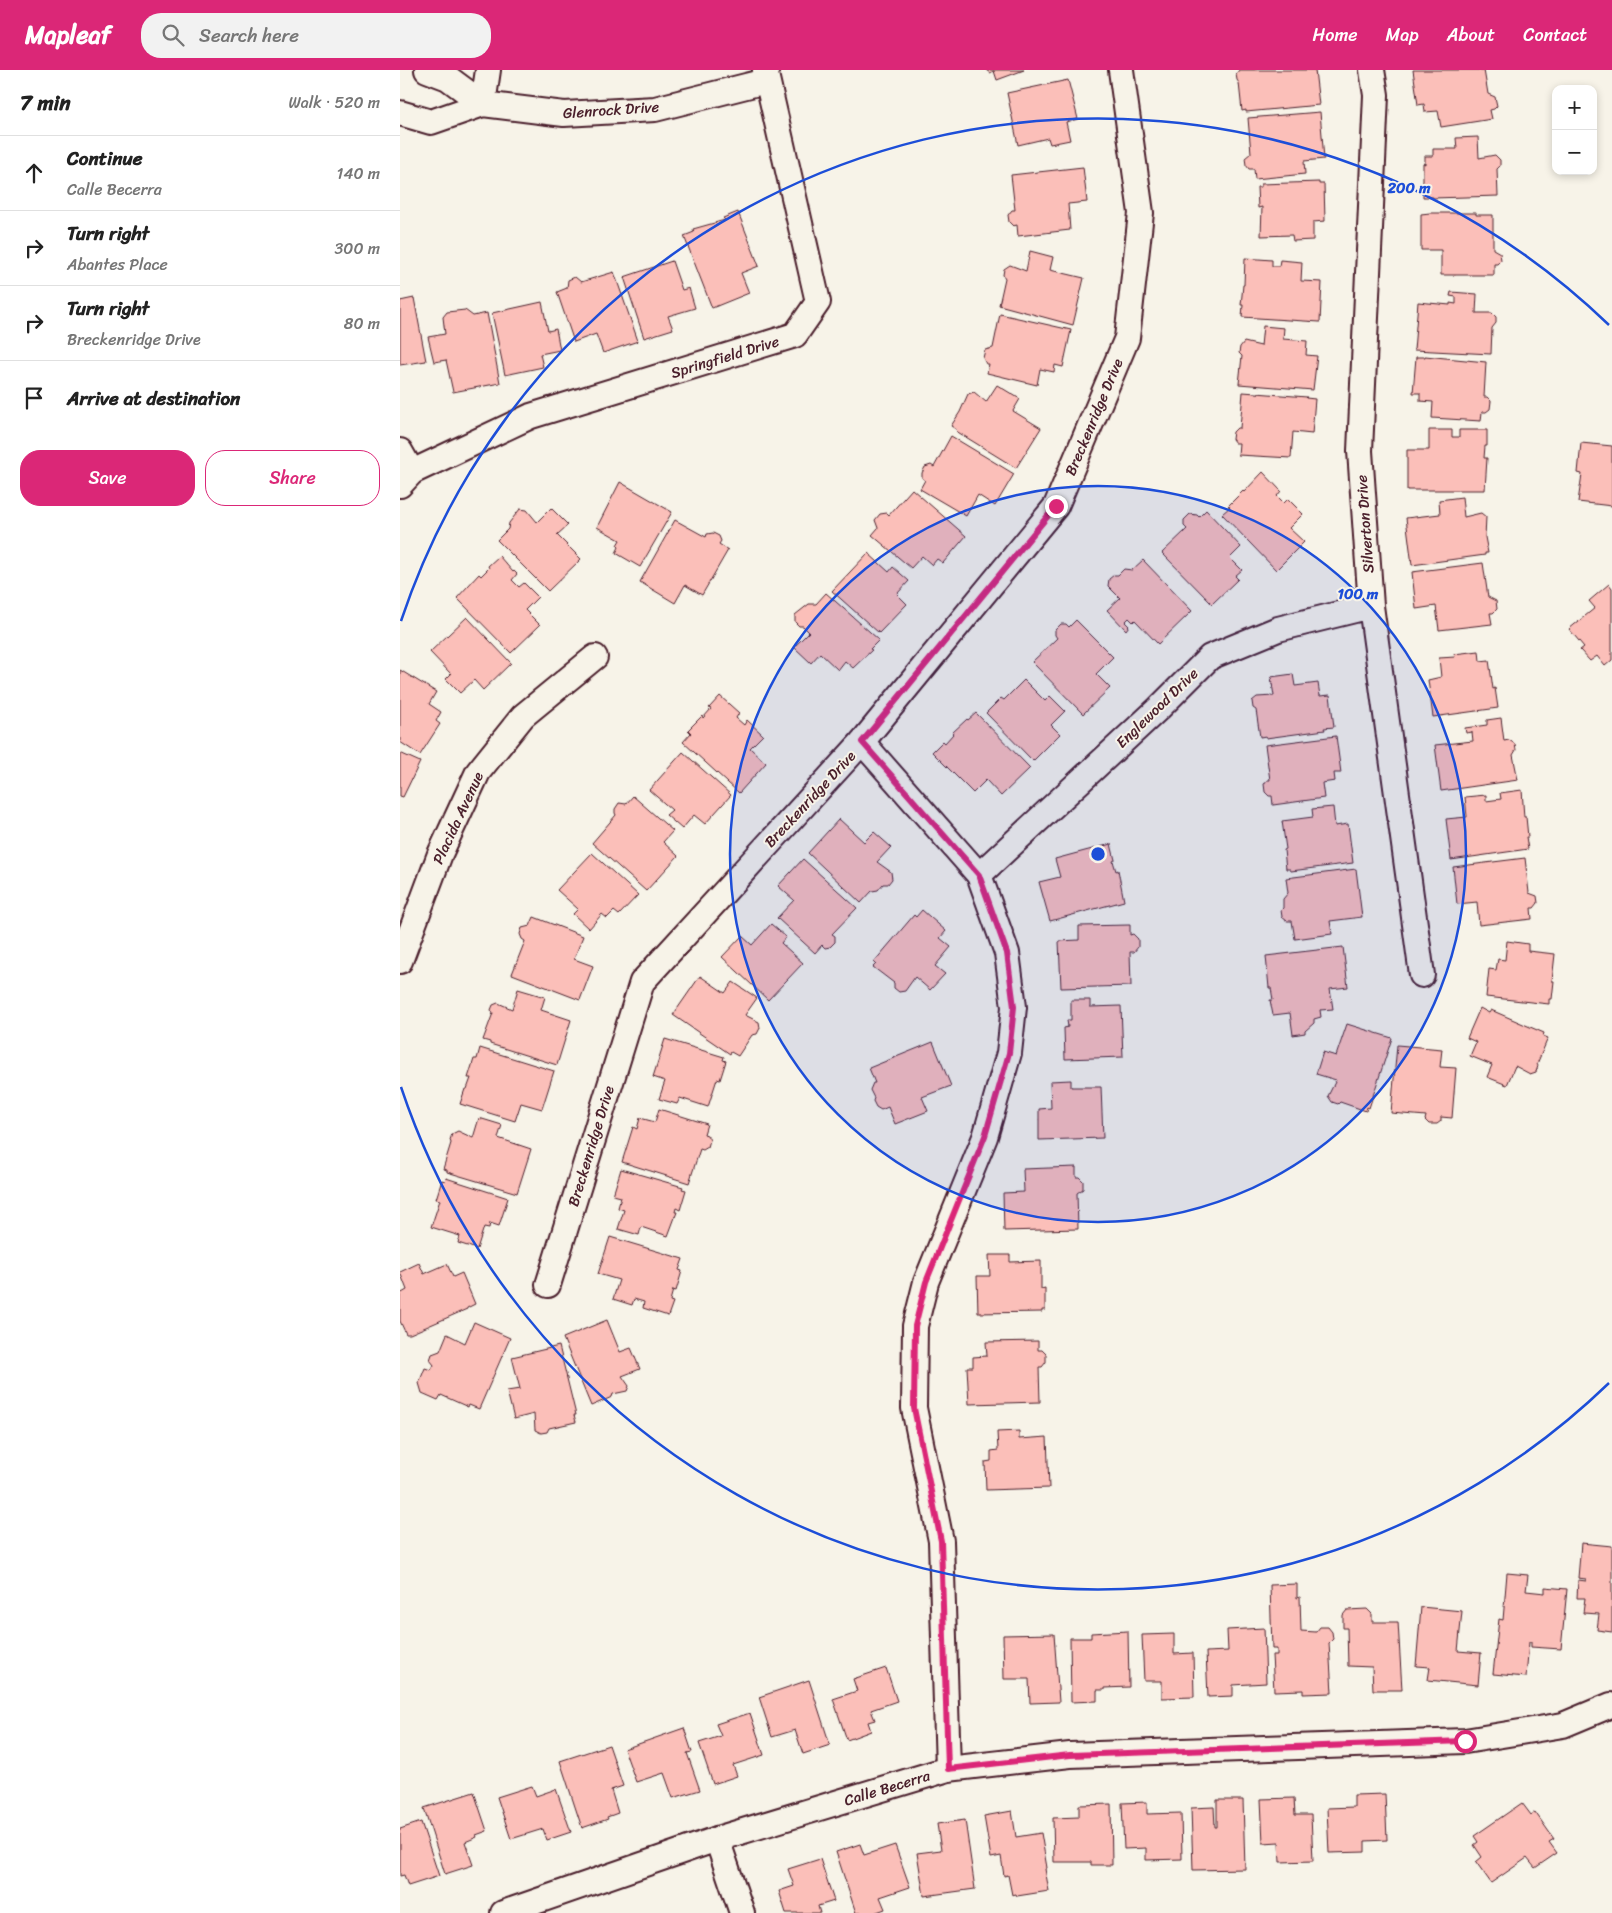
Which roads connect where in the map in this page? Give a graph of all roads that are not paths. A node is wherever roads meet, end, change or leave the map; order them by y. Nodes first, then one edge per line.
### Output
1 (427, 70) edge
2 (488, 70) edge
3 (1121, 70) edge
4 (1372, 70) edge
5 (765, 75) edge
6 (483, 104) junction
7 (400, 113) edge
8 (400, 451) edge
9 (406, 478) edge
10 (1371, 606) junction
11 (595, 657) dead end
12 (862, 742) junction
13 (979, 875) junction
14 (400, 961) edge
15 (1422, 975) dead end
16 (548, 1286) dead end
17 (1612, 1705) edge
18 (948, 1769) junction
19 (717, 1839) junction
20 (503, 1913) edge
21 (742, 1913) edge

1 - 6 street, Glenrock Drive
2 - 6 street
3 - 12 street, Breckenridge Drive
4 - 10 street, Silverton Drive
5 - 6 street, Glenrock Drive
5 - 9 street, Springfield Drive
6 - 7 street, Glenrock Drive
8 - 9 street
10 - 13 street, Englewood Drive
10 - 15 street, Silverton Drive
11 - 14 street, Placida Avenue
12 - 13 street
12 - 16 street, Breckenridge Drive
13 - 18 street
17 - 18 street, Calle Becerra
18 - 19 street, Calle Becerra
19 - 20 street, Calle Becerra
19 - 21 street

